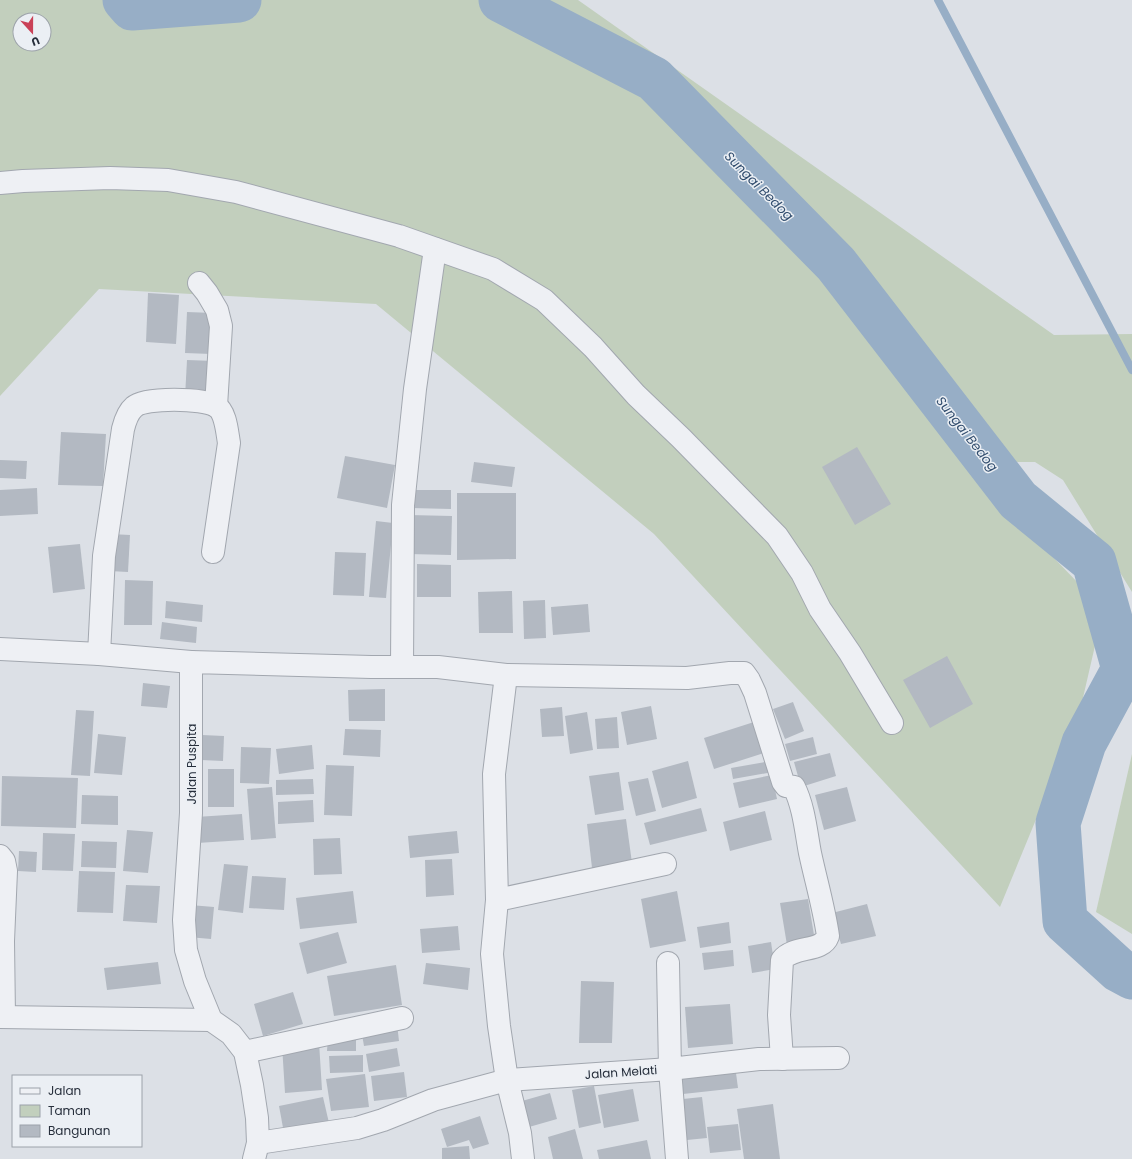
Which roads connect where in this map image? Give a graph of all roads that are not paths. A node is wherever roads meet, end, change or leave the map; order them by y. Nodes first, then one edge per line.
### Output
1 (0, 183) edge
2 (435, 249) junction
3 (199, 283) dead end
4 (216, 406) junction
5 (213, 552) dead end
6 (0, 649) edge
7 (99, 654) junction
8 (191, 662) junction
9 (402, 667) junction
10 (506, 675) junction
11 (892, 723) dead end
12 (0, 856) edge
13 (665, 864) dead end
14 (497, 900) junction
15 (668, 963) dead end
16 (2, 1017) edge
17 (402, 1018) dead end
18 (211, 1020) junction
19 (245, 1052) junction
20 (838, 1058) dead end
21 (782, 1059) junction
22 (670, 1069) junction
23 (507, 1080) junction
24 (256, 1151) edge
25 (523, 1159) edge
26 (677, 1159) edge

1 - 2 street
2 - 9 street
2 - 11 street
3 - 4 street
4 - 5 street
4 - 7 street
6 - 7 street
7 - 8 street
8 - 9 street
8 - 18 street, Jalan Puspita
9 - 10 street
10 - 14 street
10 - 21 street
12 - 16 street
13 - 14 street
14 - 23 street
15 - 22 street
16 - 18 street
17 - 19 street
18 - 19 street
19 - 24 street
20 - 21 street
21 - 22 street
22 - 23 street, Jalan Melati
22 - 26 street, Jalan Melati
23 - 24 street, Jalan Melati
23 - 25 street

